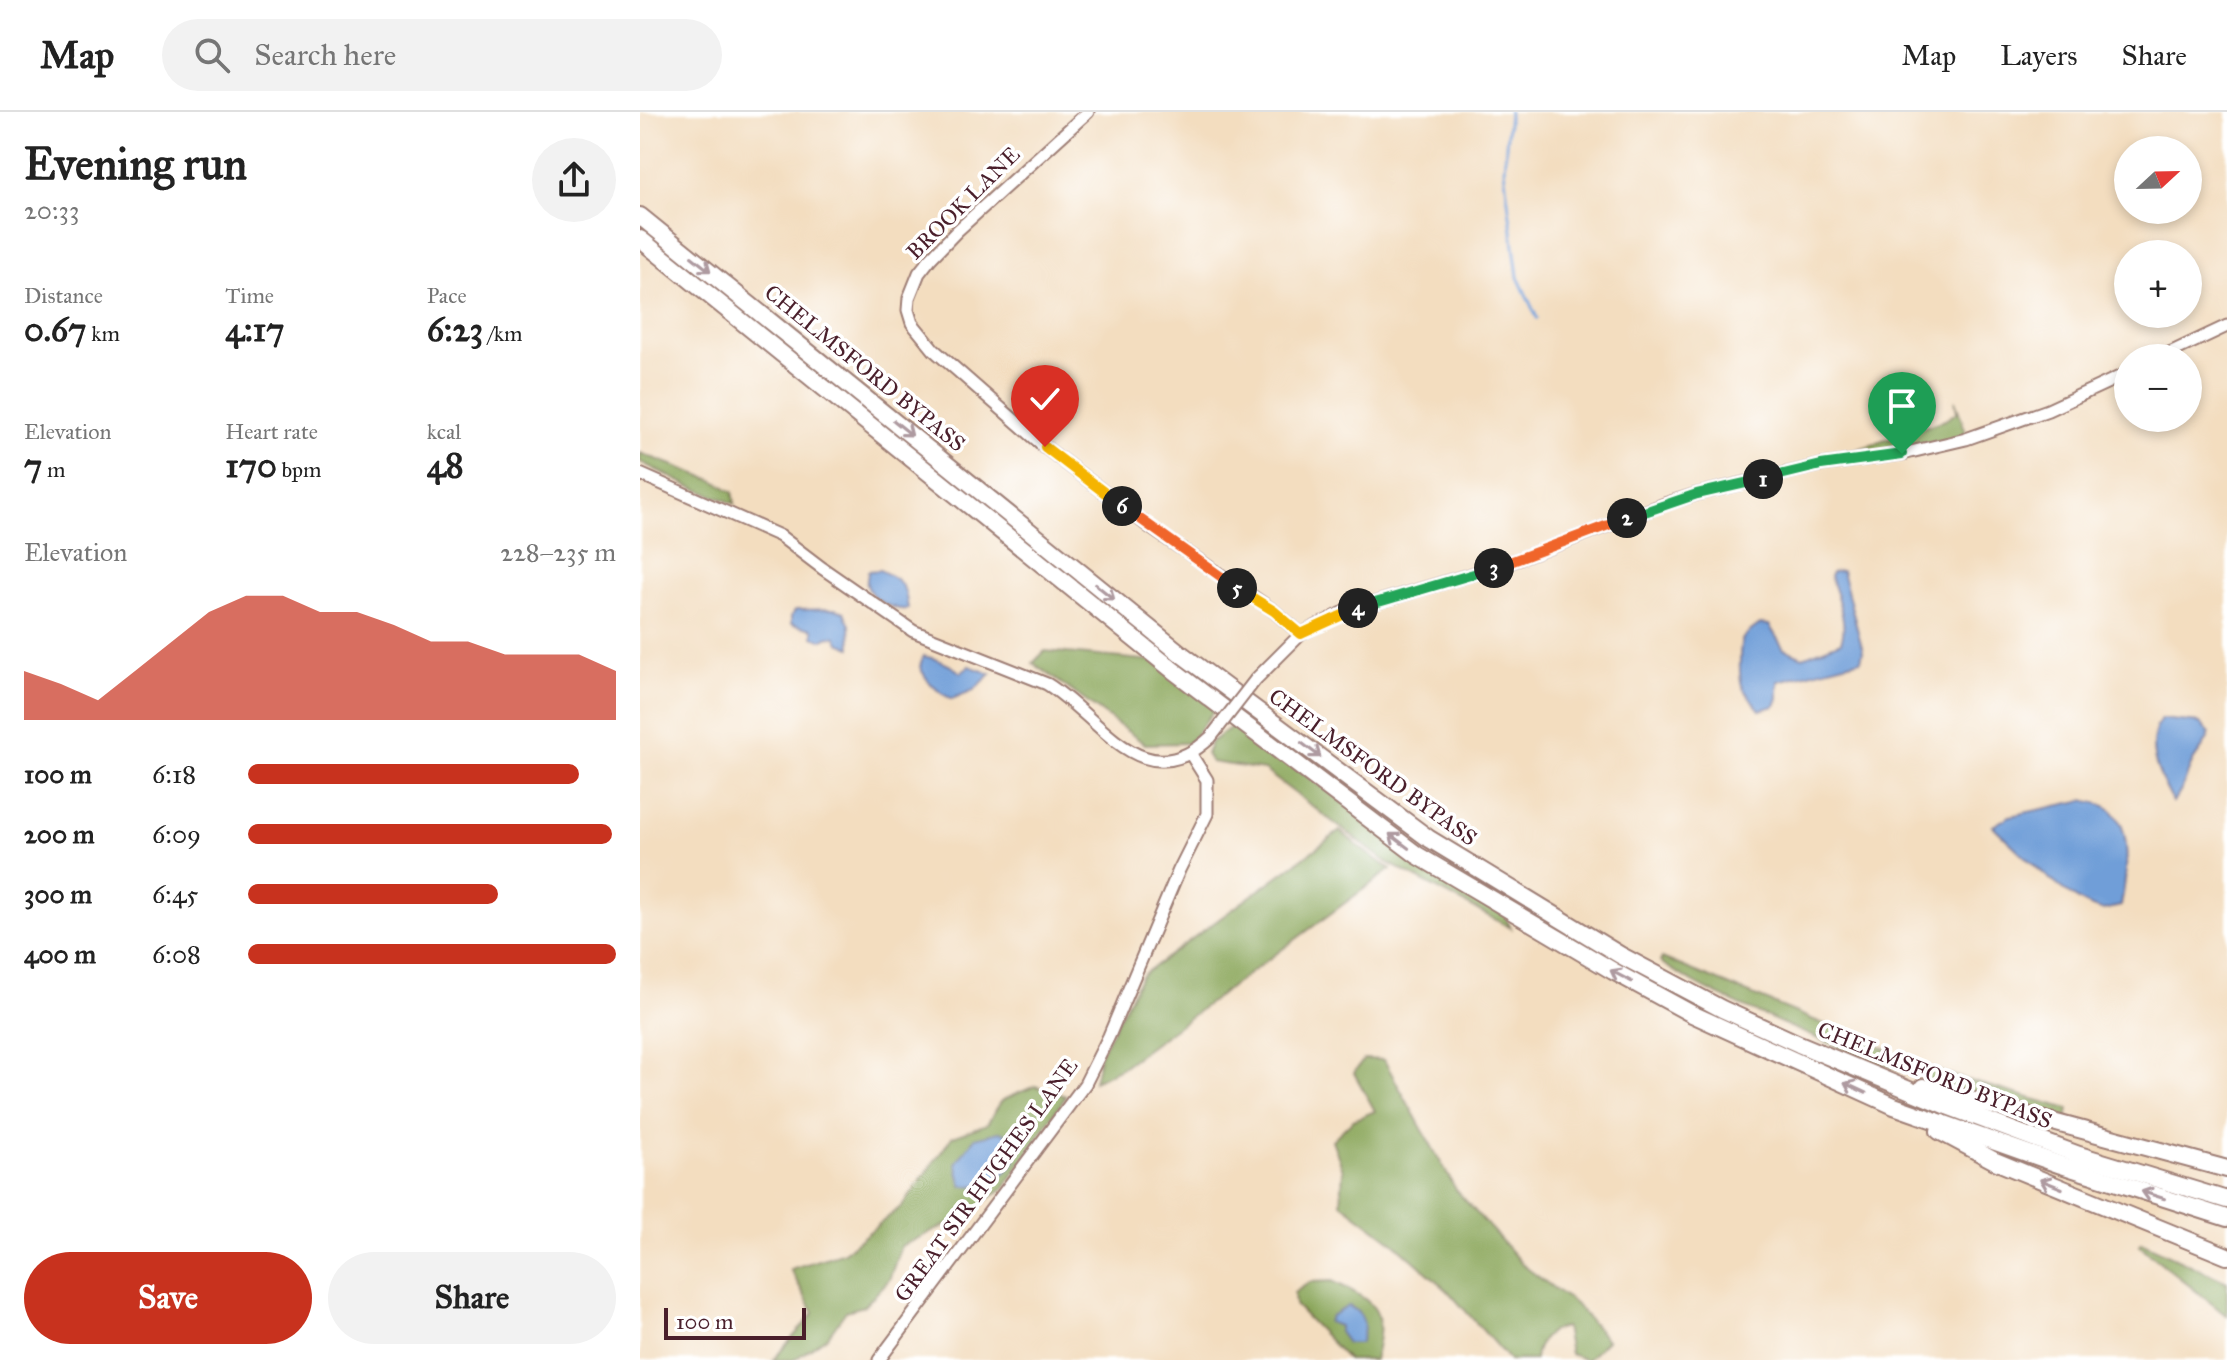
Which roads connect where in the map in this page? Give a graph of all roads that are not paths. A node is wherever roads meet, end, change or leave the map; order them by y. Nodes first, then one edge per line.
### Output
1 (1088, 112) edge
2 (640, 216) edge
3 (640, 239) edge
4 (2227, 326) edge
5 (2189, 344) edge
6 (2114, 379) edge
7 (640, 474) edge
8 (1301, 634) junction
9 (1190, 753) junction
10 (1874, 1076) junction
11 (1894, 1106) junction
12 (2227, 1169) edge
13 (2227, 1200) edge
14 (2227, 1218) edge
15 (2227, 1259) edge
16 (879, 1360) edge

1 - 8 street, BROOK LANE
2 -> 10 highway, CHELMSFORD BYPASS
11 -> 3 highway, CHELMSFORD BYPASS
4 - 5 street
6 - 8 street
7 - 9 street
8 - 9 street, bridge
9 - 16 street, GREAT SIR HUGHES LANE
10 - 12 highway
10 - 13 highway, CHELMSFORD BYPASS
14 -> 11 highway, CHELMSFORD BYPASS
15 -> 11 highway

